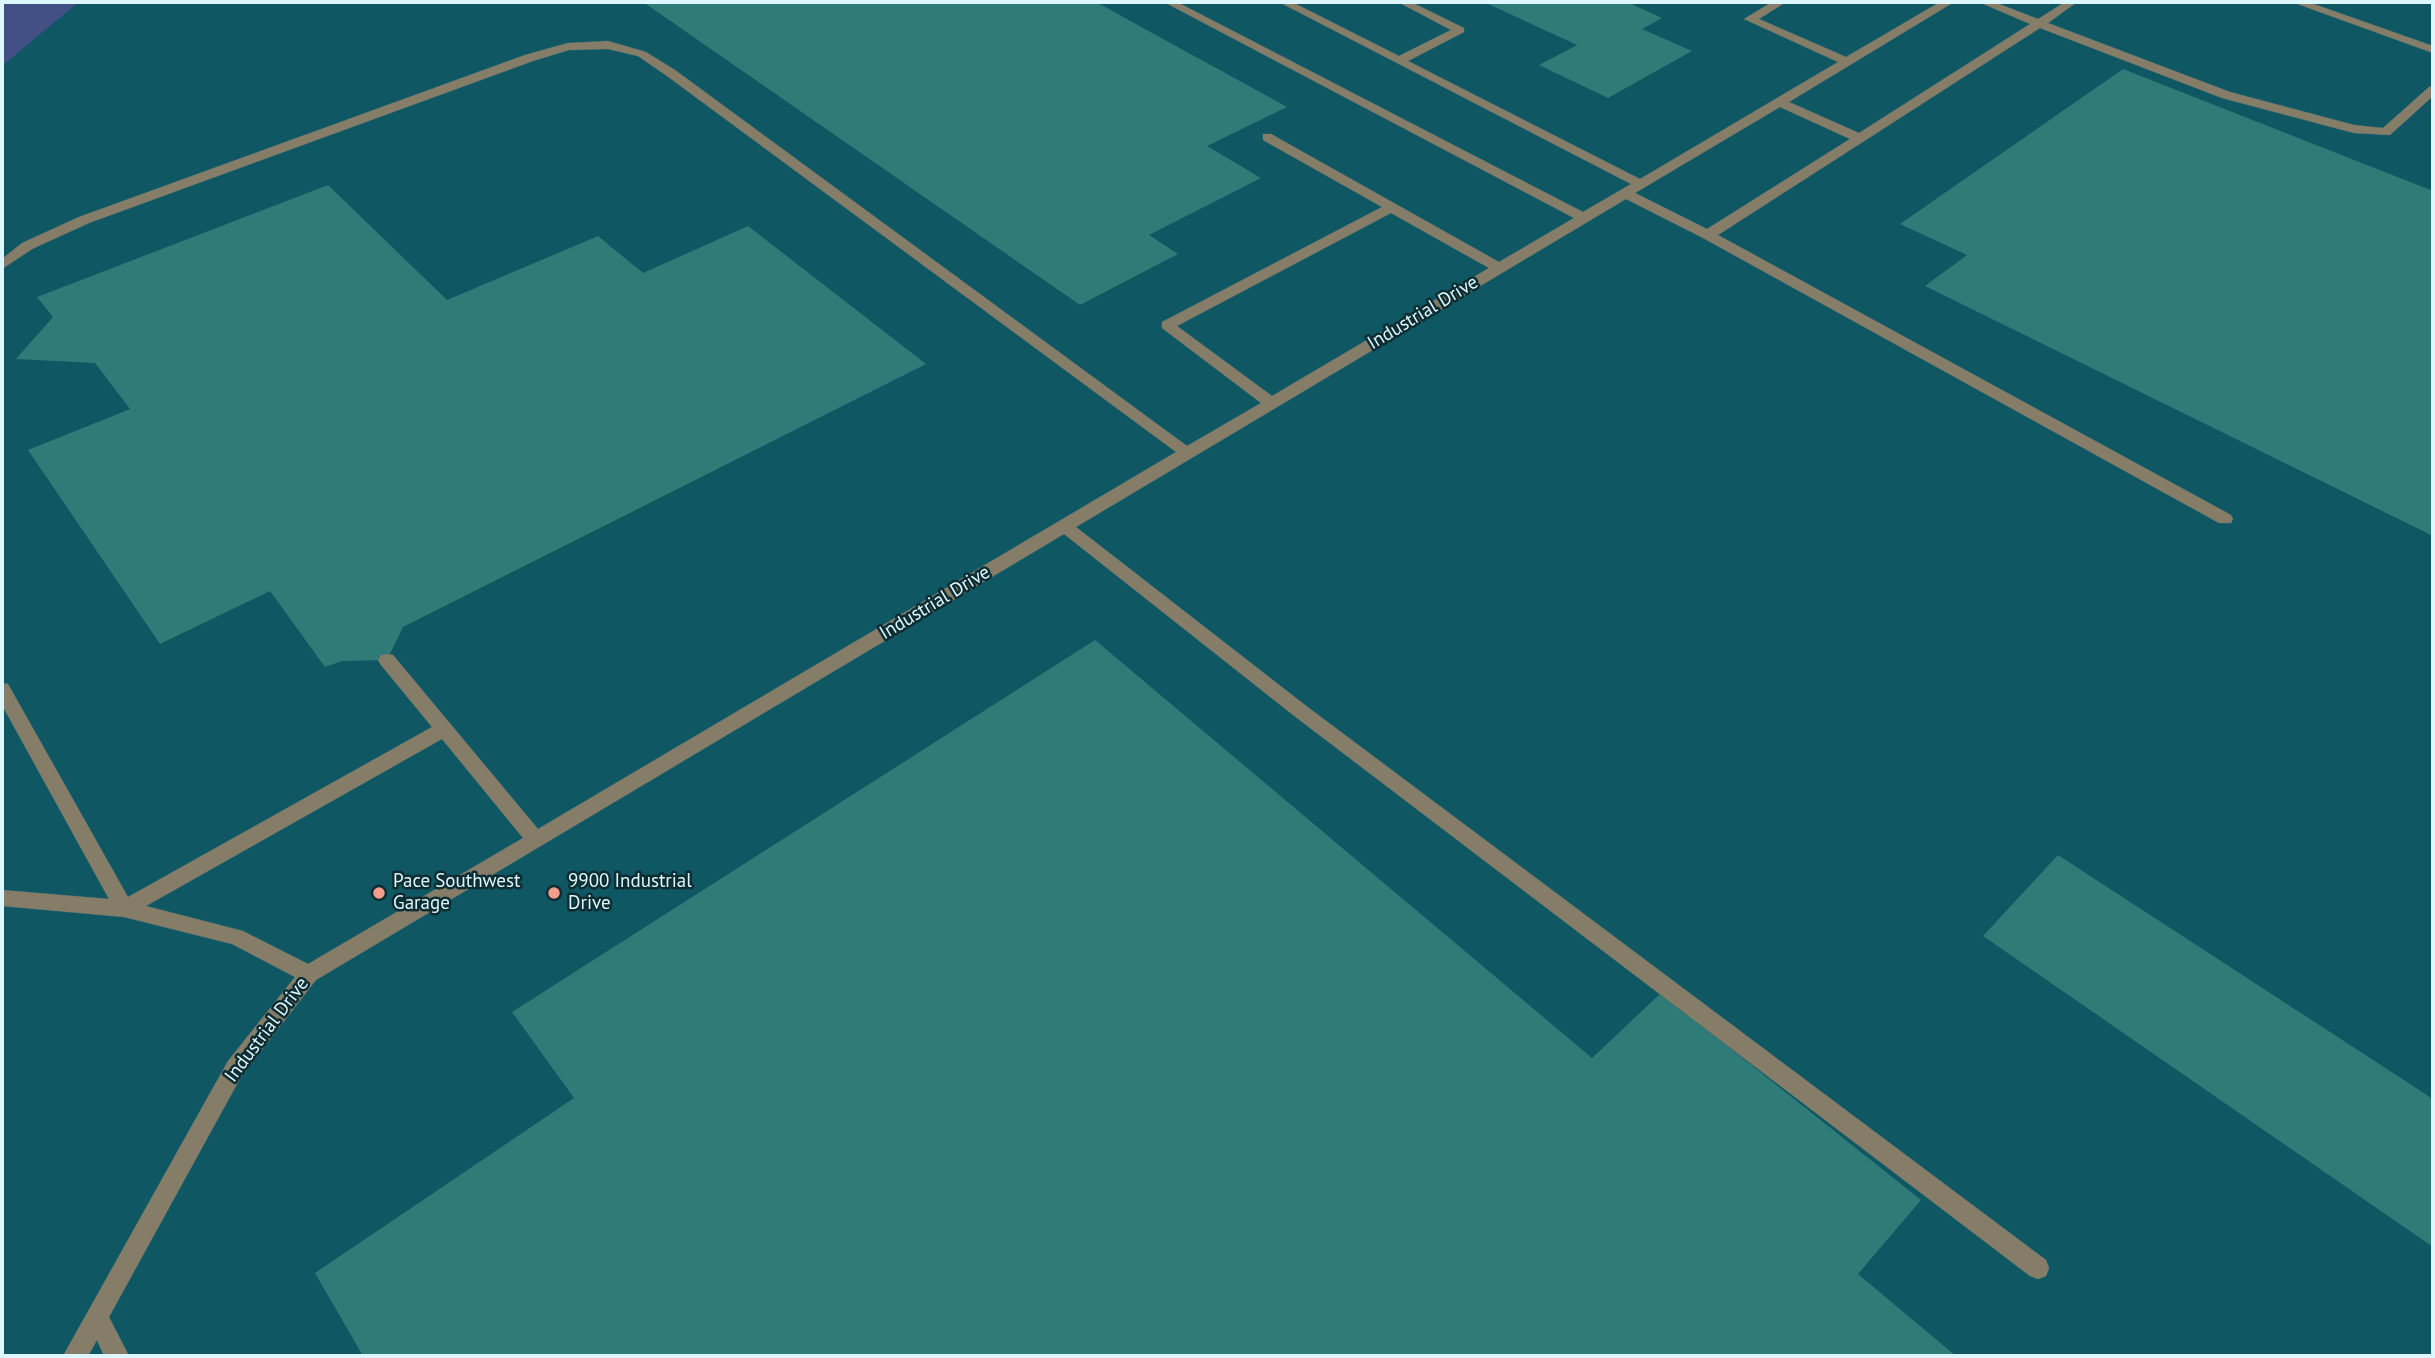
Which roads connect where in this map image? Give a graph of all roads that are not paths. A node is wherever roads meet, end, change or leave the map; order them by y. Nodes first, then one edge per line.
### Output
1 (1169, 2) edge
2 (1284, 2) edge
3 (1404, 2) edge
4 (1780, 2) edge
5 (1948, 2) edge
6 (1984, 2) edge
7 (2072, 2) edge
8 (2298, 2) edge
9 (2318, 5) edge
10 (2038, 23) junction
11 (2433, 50) edge
12 (1399, 61) junction
13 (1847, 62) junction
14 (2433, 90) edge
15 (1779, 102) junction
16 (1267, 138) dead end
17 (1859, 138) junction
18 (1640, 184) junction
19 (1625, 193) junction
20 (1390, 208) junction
21 (1584, 218) junction
22 (1707, 235) junction
23 (2, 265) edge
24 (1499, 268) junction
25 (1271, 403) junction
26 (1187, 453) junction
27 (2225, 519) dead end
28 (1064, 526) junction
29 (387, 660) dead end
30 (2, 689) edge
31 (444, 729) junction
32 (536, 840) junction
33 (2, 898) edge
34 (124, 909) junction
35 (309, 974) junction
36 (2038, 1268) dead end
37 (97, 1317) junction
38 (75, 1356) edge
39 (117, 1356) edge

1 - 21 street
2 - 12 street
3 - 12 street
4 - 13 street
5 - 13 street, Industrial Drive
6 - 10 street
7 - 10 street
8 - 9 street
9 - 11 street
10 - 14 street
10 - 17 street
12 - 18 street
13 - 15 street, Industrial Drive
15 - 17 street
15 - 18 street, Industrial Drive
16 - 20 street
17 - 22 street
18 - 19 street, Industrial Drive
19 - 21 street, Industrial Drive
19 - 22 street
20 - 24 street
20 - 25 street
21 - 24 street, Industrial Drive
22 - 27 street
23 - 26 street
24 - 25 street, Industrial Drive
25 - 26 street, Industrial Drive
26 - 28 street, Industrial Drive
28 - 32 street, Industrial Drive
28 - 36 street
29 - 31 street
30 - 34 street
31 - 32 street
31 - 34 street
32 - 35 street, Industrial Drive
33 - 34 street
34 - 35 street
35 - 37 street, Industrial Drive
37 - 38 street, Industrial Drive
37 - 39 street

